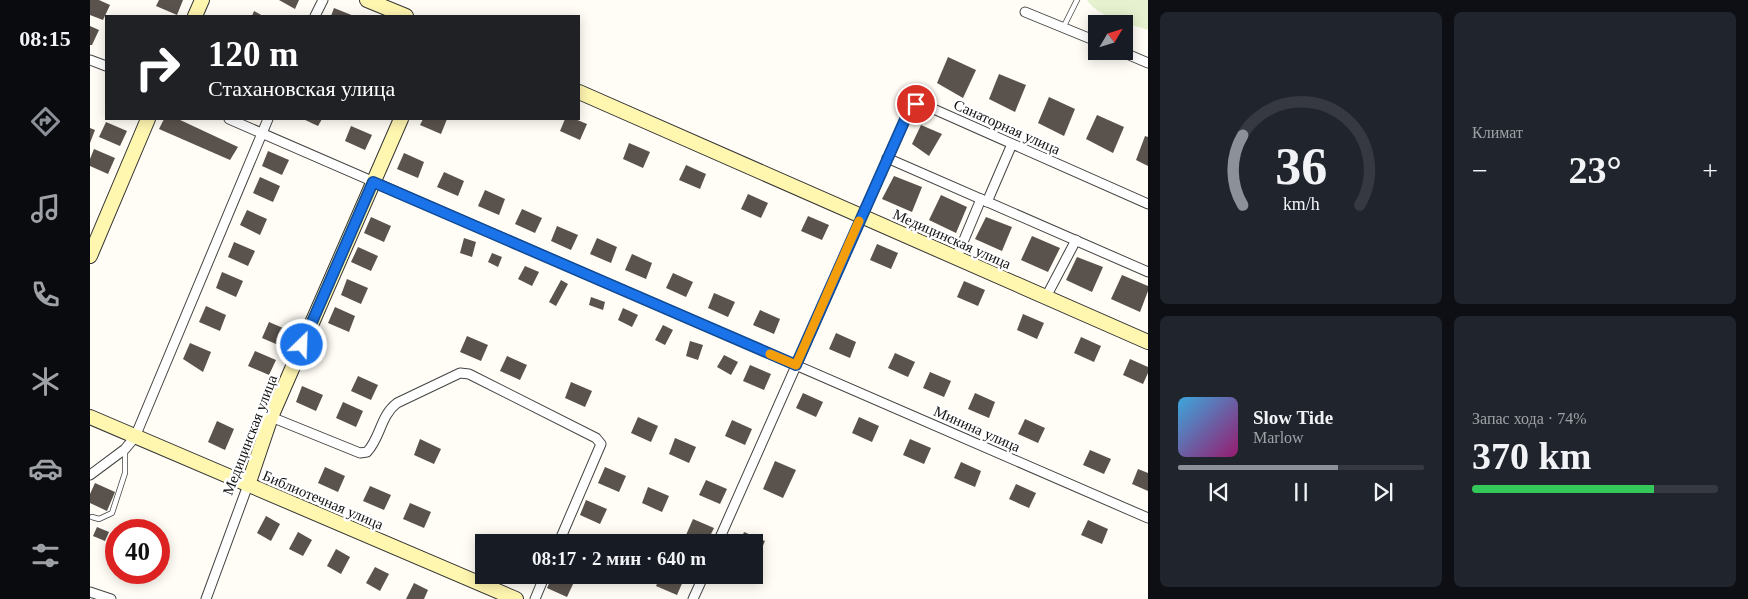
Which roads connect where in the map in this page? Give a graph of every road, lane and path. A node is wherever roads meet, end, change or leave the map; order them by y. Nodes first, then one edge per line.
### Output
1 (202, 0) edge
2 (323, 0) edge
3 (367, 0) edge
4 (1077, 0) edge
5 (387, 4) edge
6 (1026, 12) dead end
7 (195, 15) edge
8 (316, 15) edge
9 (404, 15) edge
10 (1063, 28) junction
11 (1088, 38) edge
12 (1133, 57) edge
13 (90, 60) edge
14 (1148, 63) edge
15 (105, 66) edge
16 (580, 92) edge
17 (148, 120) edge
18 (231, 120) edge
19 (268, 120) edge
20 (401, 120) edge
21 (261, 133) junction
22 (1012, 144) junction
23 (887, 158) junction
24 (373, 182) junction
25 (984, 200) junction
26 (1148, 204) edge
27 (861, 217) junction
28 (1076, 240) junction
29 (90, 256) edge
30 (956, 259) junction
31 (1148, 272) edge
32 (1046, 297) junction
33 (1148, 342) edge
34 (796, 365) junction
35 (90, 417) edge
36 (271, 417) junction
37 (136, 438) junction
38 (125, 449) junction
39 (90, 475) edge
40 (248, 485) junction
41 (92, 517) dead end
42 (1148, 518) edge
43 (562, 534) edge
44 (722, 534) edge
45 (541, 584) edge
46 (700, 584) edge
47 (91, 595) edge
48 (111, 599) edge
49 (206, 599) edge
50 (516, 599) edge
51 (535, 599) edge
52 (693, 599) edge

1 - 7 street
2 - 8 street
3 - 5 street
4 - 10 lane
5 - 9 street
6 - 10 street
10 - 11 street
12 - 14 street
13 - 15 street
16 - 27 street, Медицинская улица
17 - 29 street
18 - 21 street, Минина улица
19 - 21 street
20 - 24 street, Медицинская улица
21 - 24 street, Минина улица
21 - 37 street
22 - 23 street, Санаторная улица
22 - 25 street
22 - 26 street, Санаторная улица
23 - 25 street
23 - 27 street, Санаторная улица
24 - 34 street, Минина улица
24 - 36 street, Медицинская улица
25 - 28 street
25 - 30 street
27 - 30 street, Медицинская улица
27 - 34 street
28 - 31 street
28 - 32 street
30 - 32 street, Медицинская улица
32 - 33 street, Медицинская улица
34 - 42 street, Минина улица
34 - 44 street
35 - 37 street, Библиотечная улица
36 - 40 street, Медицинская улица
36 - 43 street
37 - 38 street
37 - 40 street, Библиотечная улица
38 - 39 street
38 - 41 lane
40 - 49 street, Медицинская улица
40 - 50 street, Библиотечная улица
45 - 51 street
46 - 52 street
47 - 48 street

